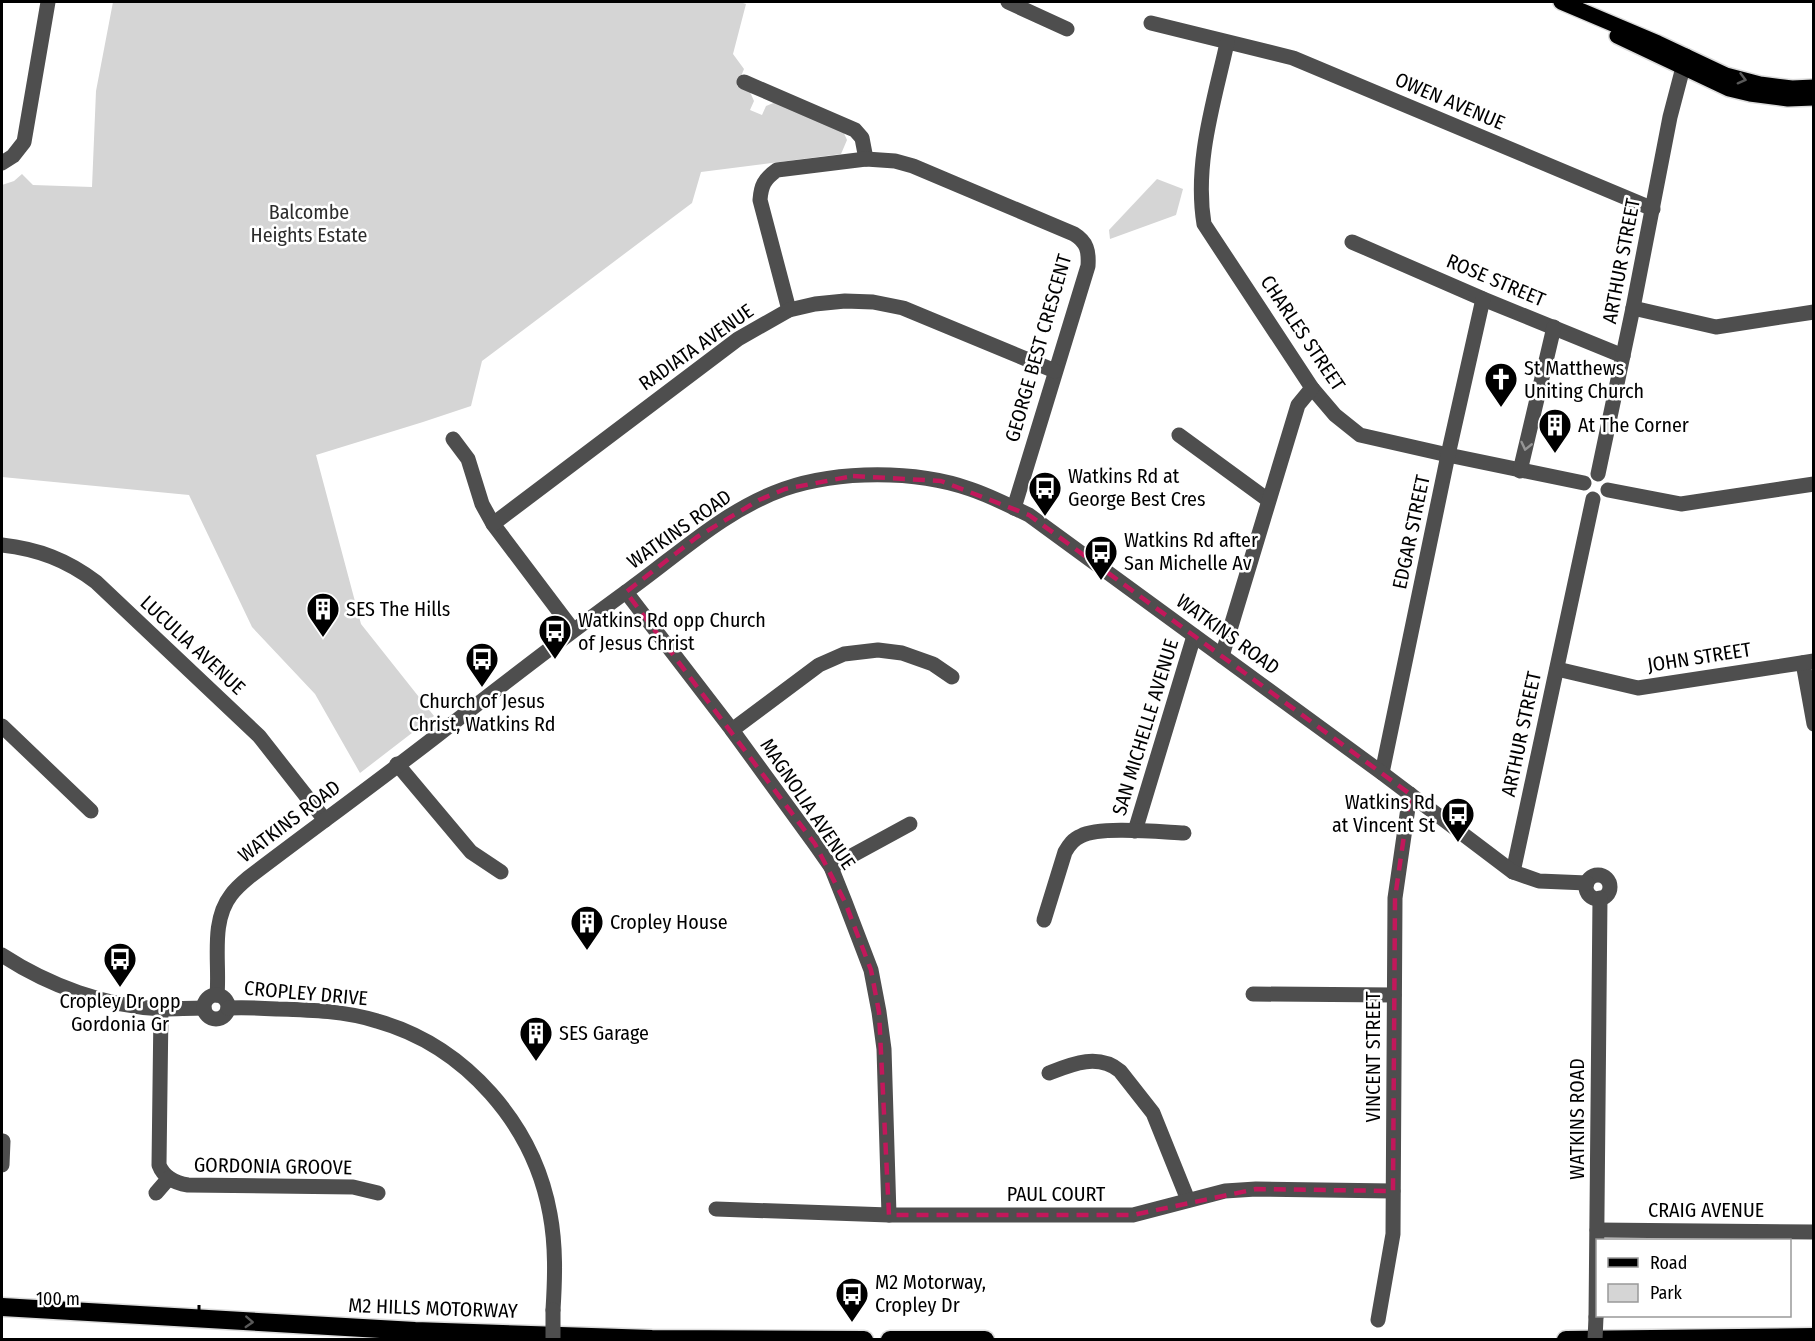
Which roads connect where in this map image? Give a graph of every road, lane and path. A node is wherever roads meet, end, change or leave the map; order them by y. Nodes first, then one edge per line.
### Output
1 (48, 2) edge
2 (1008, 2) edge
3 (1567, 4) edge
4 (1151, 23) dead end
5 (1067, 29) dead end
6 (1227, 43) junction
7 (1684, 62) junction
8 (744, 82) dead end
9 (1814, 87) edge
10 (1814, 98) edge
11 (866, 159) junction
12 (2, 163) edge
13 (1653, 209) junction
14 (1352, 242) dead end
15 (1483, 299) junction
16 (1633, 308) junction
17 (789, 310) junction
18 (1814, 312) edge
19 (1554, 327) junction
20 (1623, 356) junction
21 (1055, 371) junction
22 (1312, 388) junction
23 (1179, 435) dead end
24 (453, 439) dead end
25 (1448, 455) junction
26 (1520, 471) junction
27 (1598, 474) junction
28 (1584, 483) junction
29 (1814, 484) edge
30 (1608, 490) junction
31 (1593, 499) junction
32 (1268, 500) junction
33 (1014, 508) junction
34 (493, 524) junction
35 (2, 546) edge
36 (626, 592) junction
37 (573, 630) junction
38 (1194, 636) junction
39 (1222, 656) junction
40 (1808, 662) edge
41 (1557, 669) junction
42 (952, 678) dead end
43 (1814, 724) edge
44 (2, 726) edge
45 (732, 730) junction
46 (397, 764) junction
47 (1382, 773) junction
48 (1410, 794) junction
49 (91, 811) dead end
50 (325, 820) junction
51 (910, 824) dead end
52 (1135, 831) junction
53 (1184, 833) dead end
54 (831, 867) junction
55 (501, 872) dead end
56 (1514, 872) junction
57 (1044, 920) dead end
58 (2, 955) edge
59 (1253, 994) dead end
60 (217, 995) junction
61 (1394, 995) junction
62 (204, 1008) junction
63 (228, 1008) junction
64 (161, 1009) junction
65 (1049, 1073) dead end
66 (3, 1141) edge
67 (2, 1166) edge
68 (169, 1179) junction
69 (1393, 1191) junction
70 (156, 1193) dead end
71 (378, 1193) dead end
72 (1188, 1200) junction
73 (716, 1209) dead end
74 (889, 1215) junction
75 (1598, 1230) junction
76 (1814, 1232) edge
77 (1598, 1239) edge
78 (2, 1307) edge
79 (1596, 1317) edge
80 (1378, 1320) dead end
81 (1814, 1325) edge
82 (1814, 1337) edge
83 (1673, 1339) edge
84 (554, 1340) edge
85 (864, 1340) edge
86 (890, 1340) edge
87 (985, 1340) edge
88 (1566, 1340) edge
89 (1595, 1340) edge

1 - 12 street
2 - 5 street
3 - 7 main road
4 - 6 street, OWEN AVENUE
6 - 13 street, OWEN AVENUE
6 - 22 street, CHARLES STREET
7 -> 9 main road
7 - 10 main road
7 - 13 street, ARTHUR STREET
8 - 11 street
11 - 17 street, GEORGE BEST CRESCENT
11 - 21 street, GEORGE BEST CRESCENT
13 - 16 street, ARTHUR STREET
14 - 15 street, ROSE STREET
15 - 19 street, ROSE STREET
15 - 25 street, EDGAR STREET
16 - 18 street
16 - 20 street, ARTHUR STREET
17 - 21 street, RADIATA AVENUE
17 - 34 street, RADIATA AVENUE
19 - 20 street, ROSE STREET
19 -> 26 street
20 - 27 street, ARTHUR STREET
21 - 33 street, GEORGE BEST CRESCENT
22 - 25 street, CHARLES STREET
22 - 32 street
23 - 32 street
24 - 34 street
25 - 26 street, CHARLES STREET
25 - 47 street, EDGAR STREET
26 - 28 street, CHARLES STREET
27 - 28 street
27 - 30 street
28 - 31 street
29 - 30 street
30 - 31 street
31 - 41 street, ARTHUR STREET
32 - 39 street
33 - 36 street, WATKINS ROAD
33 - 38 street, WATKINS ROAD
34 - 37 street
35 - 50 street, LUCULIA AVENUE
36 - 37 street, WATKINS ROAD
36 - 45 street, MAGNOLIA AVENUE
37 - 46 street, WATKINS ROAD
38 - 39 street, WATKINS ROAD
38 - 52 street, SAN MICHELLE AVENUE
39 - 47 street, WATKINS ROAD
40 - 41 street, JOHN STREET
40 - 43 street
41 - 56 street, ARTHUR STREET
42 - 45 street
44 - 49 street
45 - 54 street, MAGNOLIA AVENUE
46 - 50 street, WATKINS ROAD
46 - 55 street
47 - 48 street, WATKINS ROAD
48 - 56 street, WATKINS ROAD
48 - 61 street, VINCENT STREET
50 - 60 street, WATKINS ROAD
51 - 54 street
52 - 53 street
52 - 57 street
54 - 74 street, MAGNOLIA AVENUE
56 - 75 street, WATKINS ROAD
58 - 64 street
59 - 61 street
60 - 62 street
60 - 63 street
61 - 69 street, VINCENT STREET
62 - 63 street
62 - 64 street
63 - 84 street, CROPLEY DRIVE, bridge
64 - 68 street, GORDONIA GROOVE
65 - 72 street
66 - 67 street
68 - 70 street, GORDONIA GROOVE
68 - 71 street, GORDONIA GROOVE
69 - 72 street, PAUL COURT
69 - 80 street, VINCENT STREET
72 - 74 street, PAUL COURT
73 - 74 street, PAUL COURT
75 - 76 street, CRAIG AVENUE
75 - 77 street, WATKINS ROAD, bridge
78 -> 85 highway, M2 HILLS MOTORWAY
79 - 89 street, WATKINS ROAD, bridge
81 - 83 highway
82 - 83 highway
83 - 88 highway
86 - 87 highway

